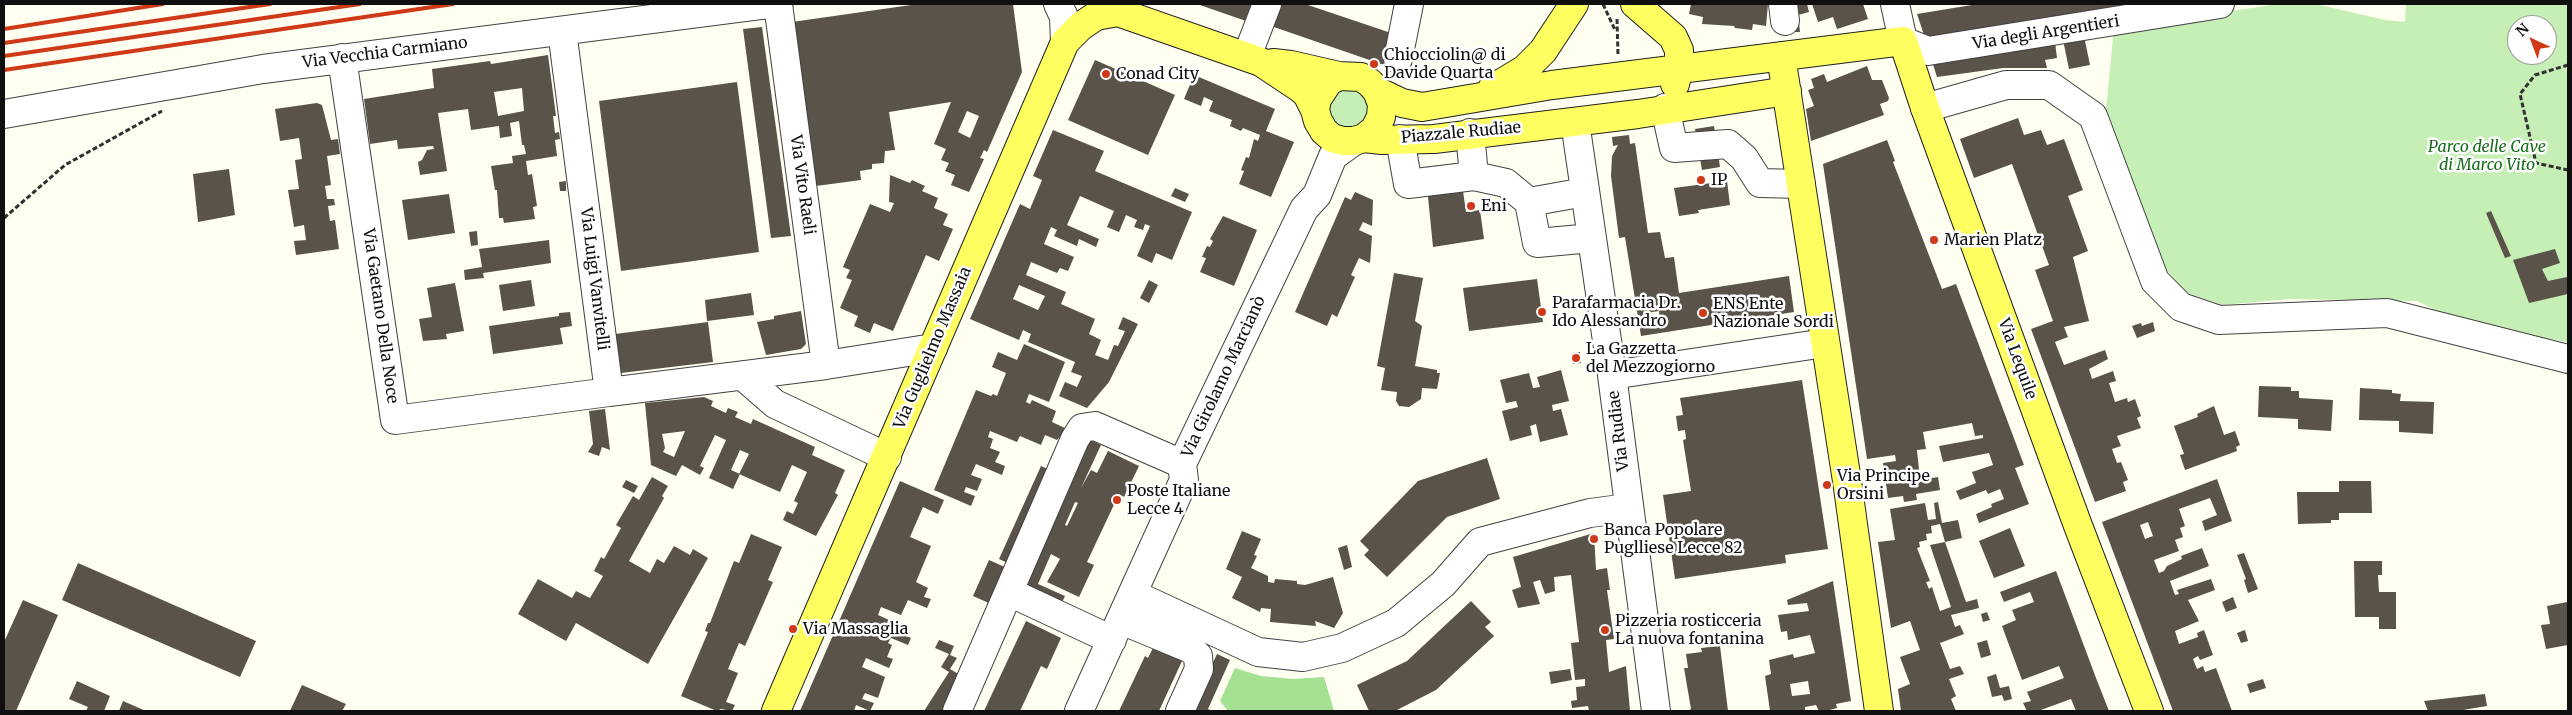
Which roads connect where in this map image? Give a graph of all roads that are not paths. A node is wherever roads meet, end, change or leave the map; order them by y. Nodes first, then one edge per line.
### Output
1 (768, 4) edge
2 (778, 4) edge
3 (1060, 4) edge
4 (1266, 4) edge
5 (1407, 4) edge
6 (1575, 4) edge
7 (1895, 4) edge
8 (2220, 4) edge
9 (1625, 9) edge
10 (1107, 11) edge
11 (562, 31) junction
12 (1903, 41) junction
13 (1065, 42) junction
14 (1780, 56) junction
15 (342, 58) junction
16 (1254, 59) junction
17 (1398, 59) dead end
18 (1679, 68) junction
19 (1339, 76) junction
20 (1552, 85) junction
21 (1377, 91) junction
22 (1787, 91) junction
23 (1466, 100) junction
24 (1665, 108) junction
25 (1925, 108) junction
26 (4, 114) edge
27 (1317, 116) junction
28 (1566, 123) junction
29 (1470, 133) junction
30 (1400, 139) junction
31 (1359, 140) junction
32 (1474, 176) junction
33 (1801, 184) junction
34 (1585, 192) junction
35 (1529, 202) junction
36 (1304, 208) junction
37 (1592, 238) junction
38 (1825, 343) junction
39 (933, 348) junction
40 (2568, 359) edge
41 (826, 365) junction
42 (1612, 376) junction
43 (744, 377) junction
44 (609, 392) junction
45 (887, 457) junction
46 (1182, 464) junction
47 (1628, 508) junction
48 (1009, 592) junction
49 (1133, 594) junction
50 (1116, 630) junction
51 (776, 711) edge
52 (957, 711) edge
53 (1079, 711) edge
54 (1180, 711) edge
55 (1656, 711) edge
56 (1878, 711) edge
57 (2149, 711) edge

1 - 11 street, Via Vecchia Carmiano
2 - 41 street, Via Vito Raeli
3 - 10 street
3 - 13 street
4 - 16 street
5 - 17 street
6 - 20 main road
6 - 23 main road
7 - 12 street, Via Lequile
8 - 12 street, Via degli Argentieri
9 - 18 main road
10 - 13 main road, Via Guglielmo Massaia
10 - 16 main road, Piazzale Rudiae
11 - 15 street, Via Vecchia Carmiano
11 - 44 street, Via Luigi Vanvitelli
12 - 14 main road, Piazzale Rudiae
12 - 25 main road, Via Lequile
13 - 39 main road, Via Guglielmo Massaia
14 - 18 main road, Piazzale Rudiae
14 - 22 main road
15 - 26 street, Via Vecchia Carmiano
15 - 44 street, Via Gaetano Della Noce
16 - 19 main road, Piazzale Rudiae
16 - 27 main road, Piazzale Rudiae
18 - 20 main road, Piazzale Rudiae
18 - 24 main road
19 - 21 main road, Piazzale Rudiae
19 - 27 main road
20 - 23 main road, Piazzale Rudiae
20 - 28 main road
21 - 23 main road, Piazzale Rudiae
21 - 31 main road, Piazzale Rudiae
22 - 24 main road, Piazzale Rudiae
22 - 33 main road
24 - 28 main road, Piazzale Rudiae
24 - 33 street
25 - 40 street
25 - 57 main road, Via Lequile
27 - 31 main road, Piazzale Rudiae
27 - 36 street, Via Girolamo Marcianò
28 - 29 main road, Piazzale Rudiae
28 - 34 street, Via Rudiae
29 - 30 main road, Piazzale Rudiae
29 - 32 street
30 - 31 main road, Piazzale Rudiae
30 - 32 street
31 - 36 street, Via Girolamo Marcianò
32 - 35 street
33 - 38 main road
34 - 35 street
34 - 37 street, Via Rudiae
35 - 37 street
36 - 46 street, Via Girolamo Marcianò
37 - 42 street, Via Rudiae
38 - 42 street
38 - 56 main road
39 - 41 street
39 - 45 main road, Via Guglielmo Massaia
41 - 43 street
42 - 47 street, Via Rudiae
43 - 44 street
43 - 45 street
45 - 51 main road, Via Guglielmo Massaia
46 - 48 street
46 - 49 street, Via Girolamo Marcianò
47 - 49 street
47 - 55 street, Via Rudiae
48 - 50 street
48 - 52 street
49 - 50 street, Via Girolamo Marcianò
50 - 53 street, Via Girolamo Marcianò
50 - 54 street

